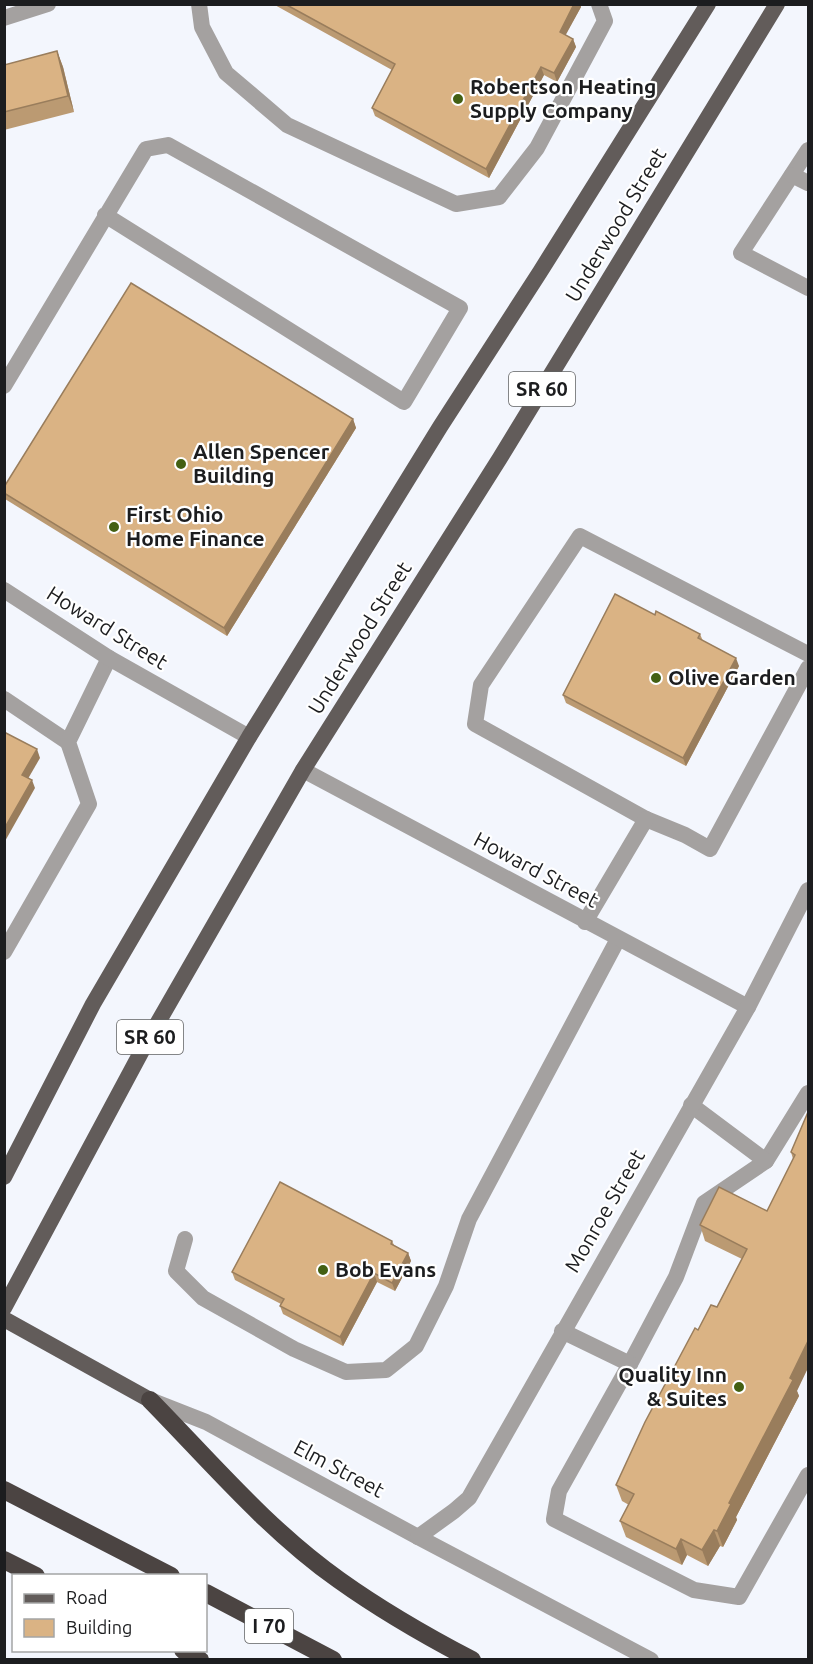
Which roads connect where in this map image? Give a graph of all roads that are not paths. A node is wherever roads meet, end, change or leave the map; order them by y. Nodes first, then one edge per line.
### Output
1 (48, 4) edge
2 (199, 4) edge
3 (599, 4) edge
4 (708, 4) edge
5 (777, 4) edge
6 (4, 18) edge
7 (808, 150) edge
8 (792, 175) junction
9 (808, 183) edge
10 (105, 215) junction
11 (808, 288) edge
12 (4, 386) edge
13 (4, 590) edge
14 (808, 654) edge
15 (109, 658) junction
16 (808, 668) edge
17 (4, 699) edge
18 (249, 737) junction
19 (68, 742) junction
20 (303, 770) junction
21 (646, 819) junction
22 (808, 894) edge
23 (585, 922) junction
24 (618, 939) junction
25 (4, 952) edge
26 (748, 1007) junction
27 (808, 1092) edge
28 (691, 1105) junction
29 (766, 1161) junction
30 (4, 1177) edge
31 (185, 1239) dead end
32 (4, 1308) edge
33 (4, 1319) edge
34 (562, 1331) junction
35 (630, 1364) junction
36 (150, 1400) junction
37 (808, 1475) edge
38 (4, 1490) edge
39 (418, 1537) junction
40 (4, 1560) edge
41 (31, 1573) edge
42 (169, 1574) edge
43 (207, 1594) edge
44 (333, 1659) edge
45 (472, 1659) edge
46 (651, 1659) edge

1 - 6 street
2 - 3 street
4 - 18 main road, Underwood Street / SR 60
5 - 20 main road, Underwood Street / SR 60
7 - 8 street
8 - 9 street
8 - 11 street
10 - 10 street
10 - 12 street
13 - 15 street, Howard Street
14 - 21 street
15 - 18 street, Howard Street
15 - 19 street
16 - 21 street
17 - 19 street
18 - 30 main road, Underwood Street / SR 60
19 - 25 street
20 - 23 street, Howard Street
20 - 32 main road, Underwood Street / SR 60
21 - 23 street
22 - 26 street, Monroe Street
23 - 24 street, Howard Street
24 - 26 street, Howard Street
24 - 31 street
26 - 28 street, Monroe Street
27 - 29 street
28 - 29 street
28 - 34 street, Monroe Street
29 - 35 street
33 - 36 main road, Elm Street
34 - 35 street
34 - 39 street, Monroe Street
35 - 37 street
36 - 39 street, Elm Street
36 - 45 highway
38 - 42 highway
39 - 46 street, Elm Street
40 - 41 highway
43 - 44 highway, I 70

